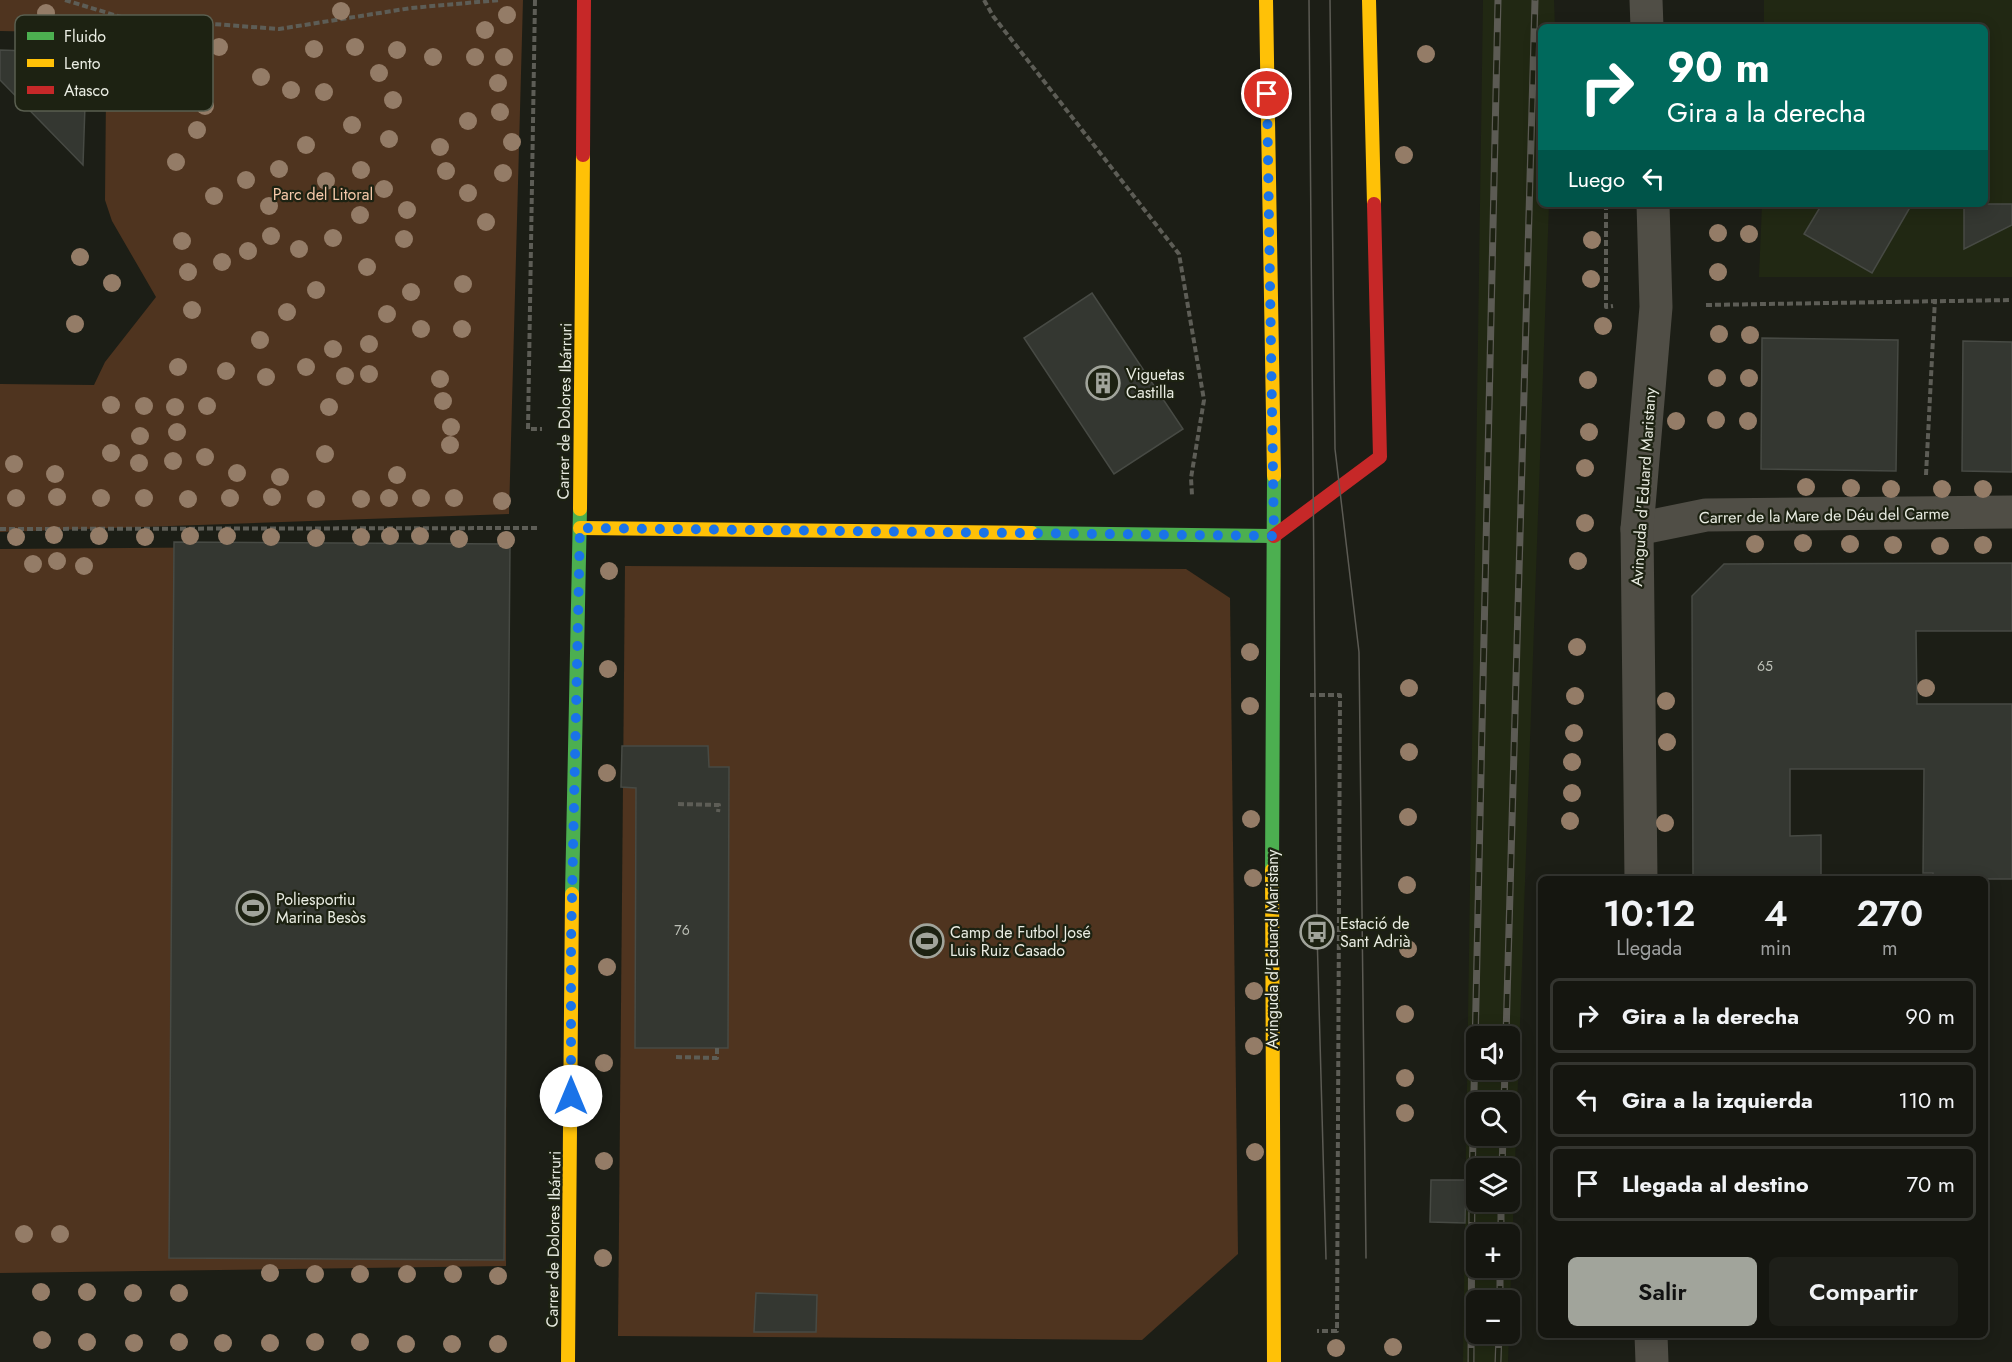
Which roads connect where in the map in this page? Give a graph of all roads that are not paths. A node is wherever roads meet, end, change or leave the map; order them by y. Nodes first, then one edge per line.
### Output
1 (584, 0) edge
2 (1266, 0) edge
3 (1369, 0) edge
4 (1646, 0) edge
5 (1647, 24) edge
6 (1653, 207) edge
7 (2012, 512) edge
8 (580, 528) junction
9 (1636, 529) junction
10 (1274, 536) junction
11 (1641, 876) edge
12 (1651, 1338) edge
13 (568, 1362) edge
14 (1275, 1362) edge
15 (1652, 1362) edge

1 - 8 street, Carrer de Dolores Ibárruri
2 - 10 street, Avinguda d'Eduard Maristany
3 - 10 street
4 - 5 street
6 - 9 street, Avinguda d'Eduard Maristany
7 - 9 street, Carrer de la Mare de Déu del Carme
8 - 10 street
8 - 13 street, Carrer de Dolores Ibárruri
9 - 11 street, Avinguda d'Eduard Maristany
10 - 14 street, Avinguda d'Eduard Maristany
12 - 15 street

